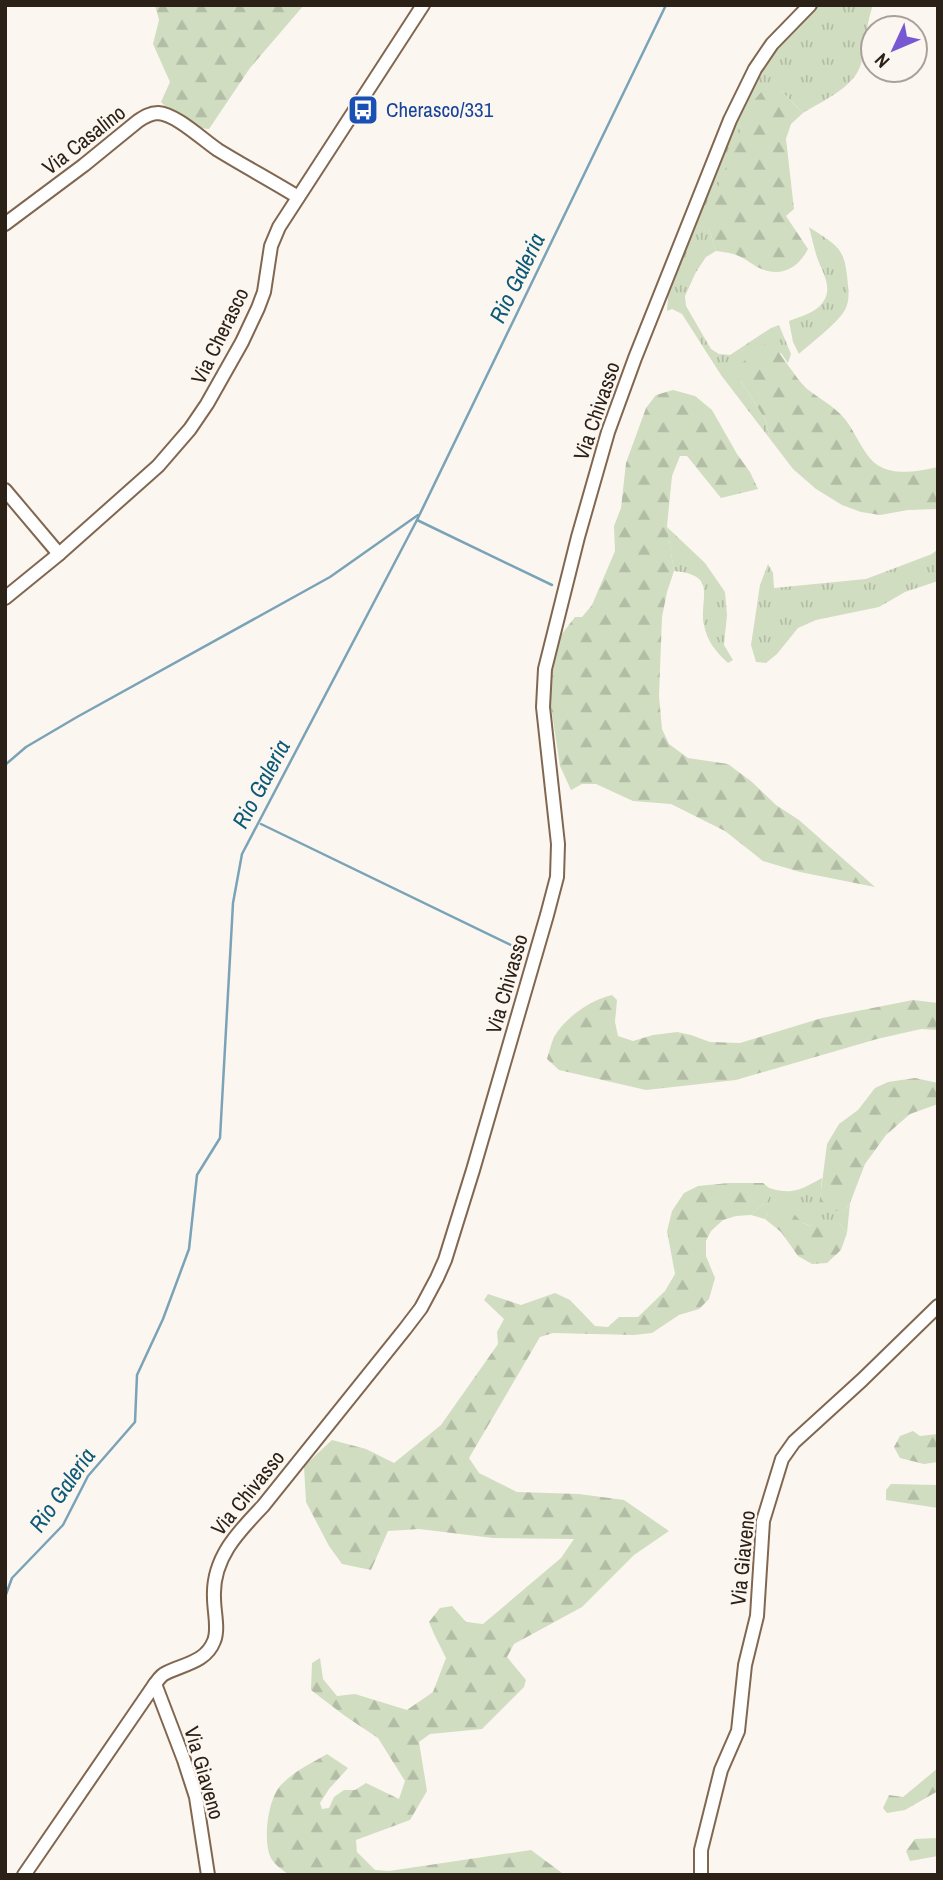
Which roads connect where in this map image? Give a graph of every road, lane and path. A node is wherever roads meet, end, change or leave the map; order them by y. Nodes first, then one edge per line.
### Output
1 (423, 5) edge
2 (810, 5) edge
3 (298, 197) junction
4 (5, 224) edge
5 (5, 490) edge
6 (59, 554) junction
7 (5, 598) edge
8 (938, 1306) edge
9 (155, 1684) junction
10 (24, 1875) edge
11 (208, 1875) edge
12 (701, 1875) edge

1 - 3 street, Via Cherasco
2 - 9 street, Via Chivasso
3 - 4 street, Via Casalino
3 - 6 street, Via Cherasco
5 - 6 street
6 - 7 street, Via Cherasco
8 - 12 street, Via Giaveno
9 - 10 street, Via Chivasso
9 - 11 street, Via Giaveno

